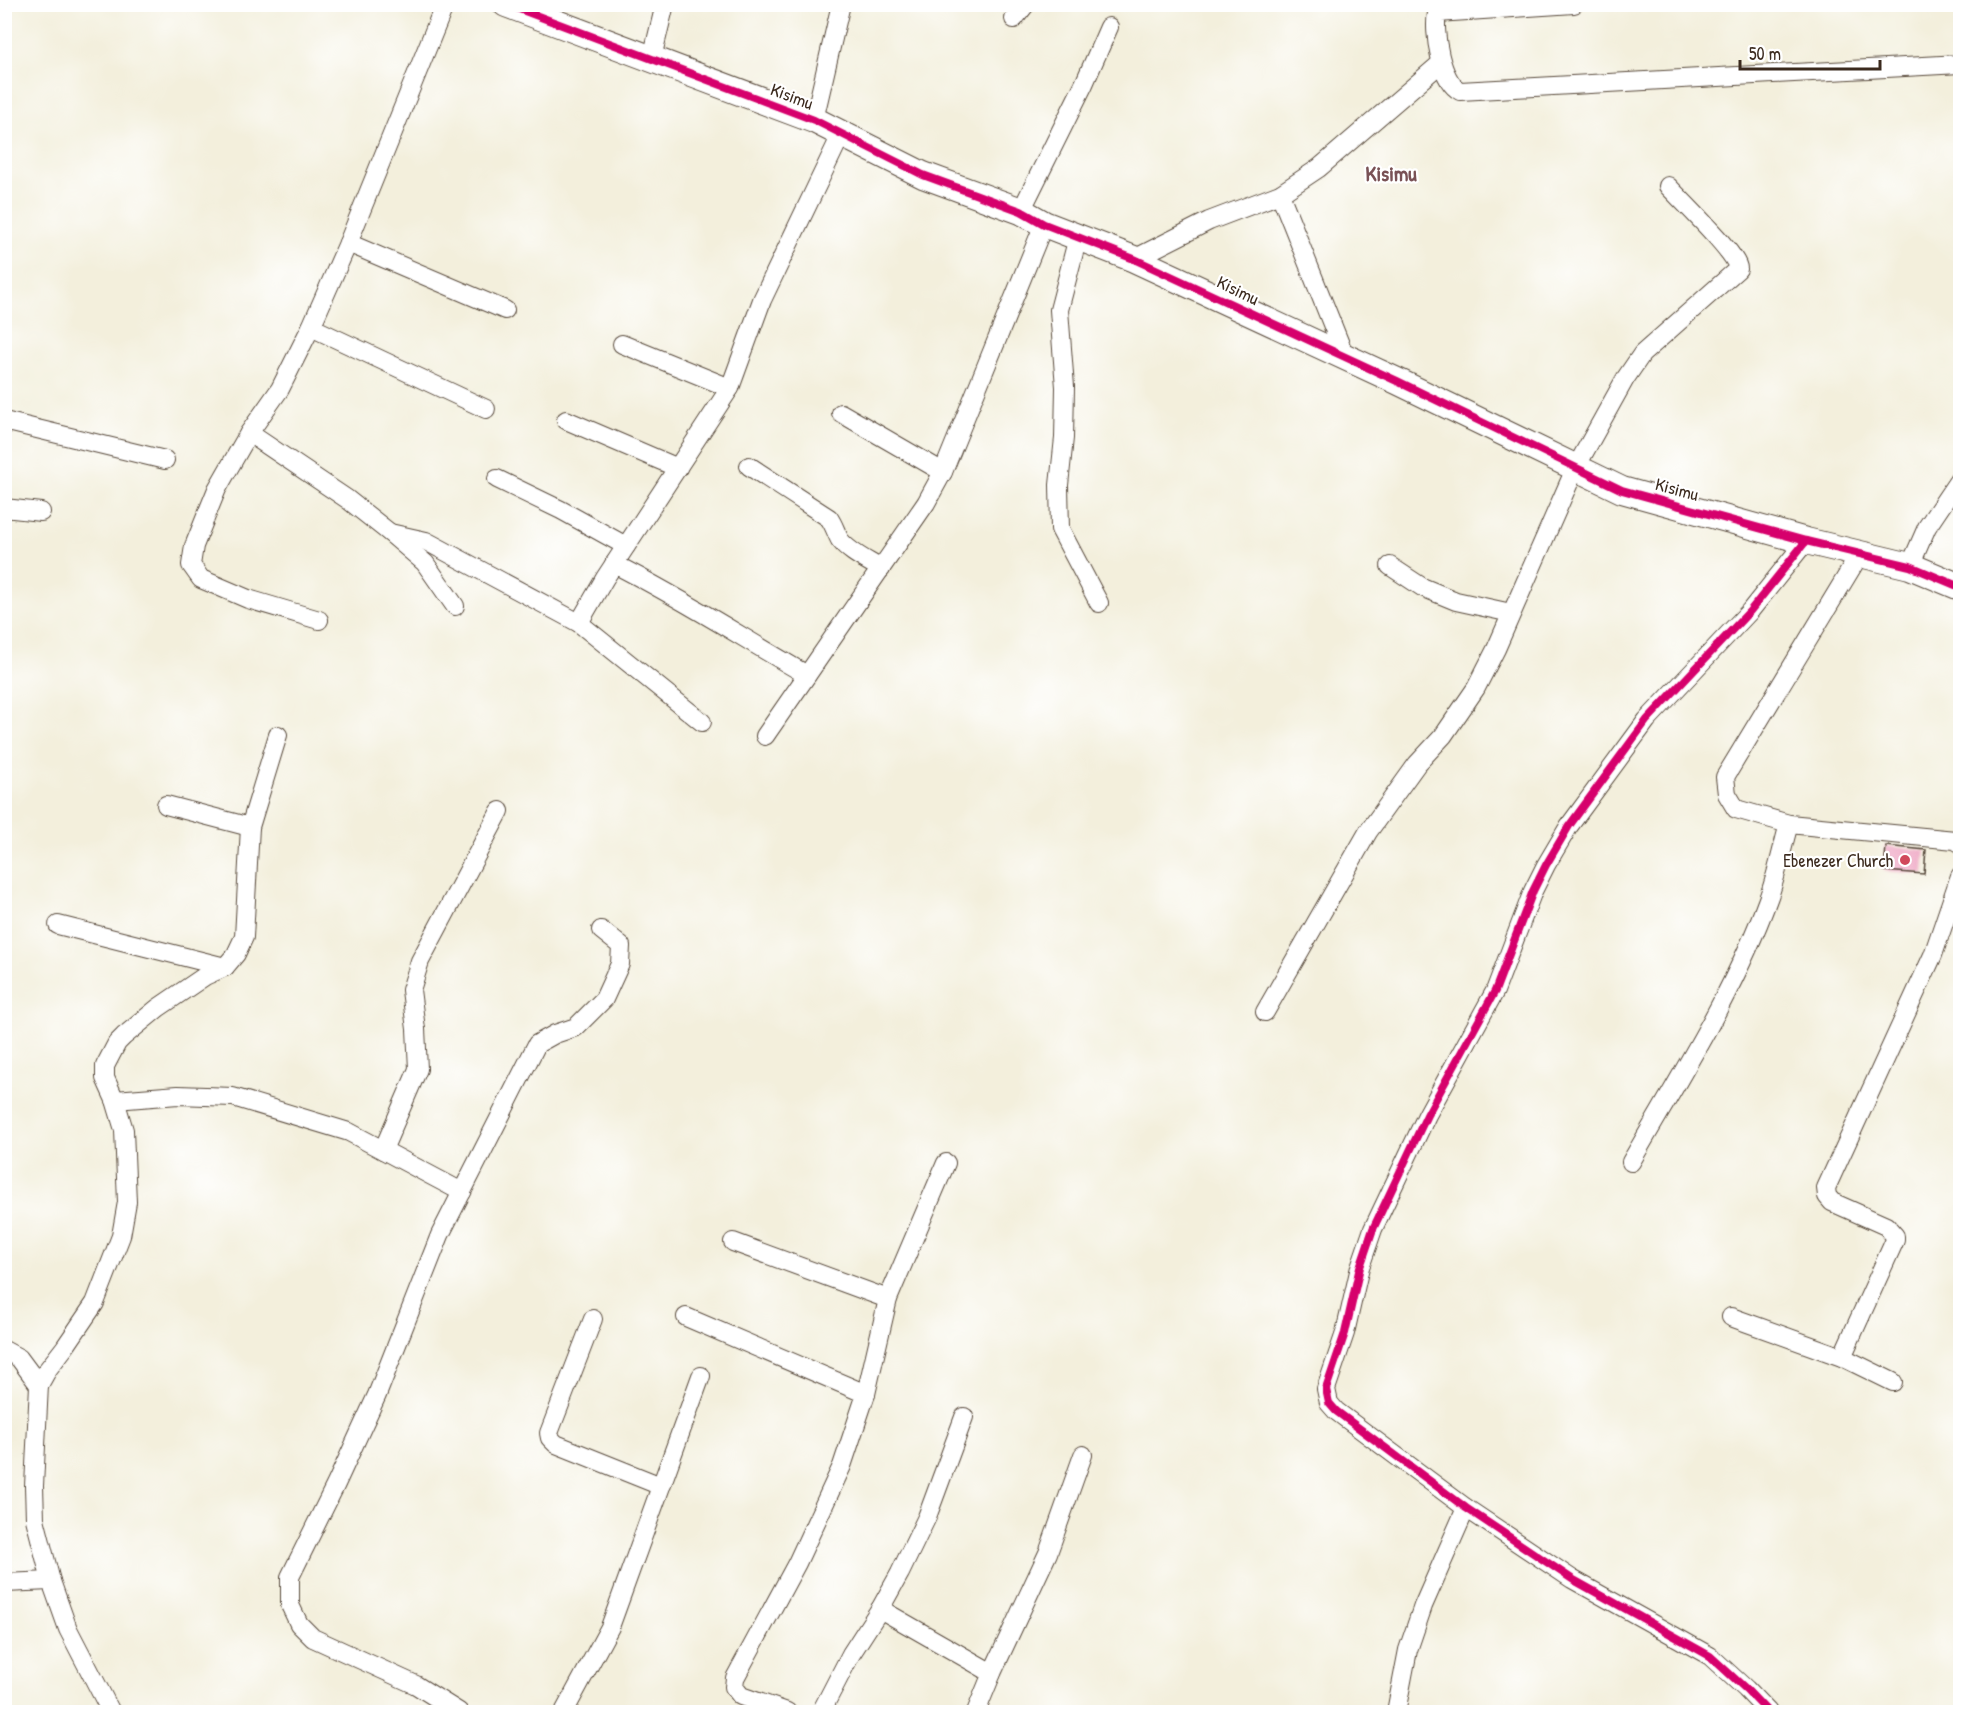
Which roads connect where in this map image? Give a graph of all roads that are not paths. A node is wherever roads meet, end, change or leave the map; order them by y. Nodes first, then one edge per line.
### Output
1 (445, 4) edge
2 (506, 4) edge
3 (665, 4) edge
4 (841, 4) edge
5 (1026, 4) edge
6 (1574, 4) edge
7 (1437, 9) edge
8 (1014, 19) dead end
9 (1109, 27) dead end
10 (652, 58) junction
11 (1441, 63) junction
12 (1960, 64) edge
13 (814, 120) junction
14 (842, 133) junction
15 (1668, 186) dead end
16 (1280, 194) junction
17 (1021, 211) junction
18 (1044, 224) junction
19 (1078, 237) junction
20 (348, 243) junction
21 (1134, 259) junction
22 (505, 310) dead end
23 (311, 327) junction
24 (622, 344) dead end
25 (1346, 358) junction
26 (730, 388) junction
27 (486, 409) dead end
28 (841, 414) dead end
29 (566, 420) dead end
30 (4, 421) edge
31 (249, 433) junction
32 (165, 460) dead end
33 (749, 466) dead end
34 (678, 468) junction
35 (1575, 469) junction
36 (943, 472) junction
37 (1960, 478) edge
38 (497, 479) dead end
39 (4, 508) edge
40 (41, 512) dead end
41 (390, 533) junction
42 (1806, 540) junction
43 (626, 546) junction
44 (1860, 554) junction
45 (614, 564) junction
46 (1390, 566) dead end
47 (1910, 566) junction
48 (881, 569) junction
49 (1960, 587) edge
50 (1099, 603) dead end
51 (455, 606) dead end
52 (1511, 613) junction
53 (319, 620) dead end
54 (579, 623) junction
55 (807, 675) junction
56 (702, 722) dead end
57 (278, 735) dead end
58 (765, 736) dead end
59 (166, 805) dead end
60 (500, 811) dead end
61 (1789, 824) junction
62 (250, 827) junction
63 (1960, 843) edge
64 (1960, 876) edge
65 (58, 925) dead end
66 (601, 930) dead end
67 (225, 968) junction
68 (1265, 1012) dead end
69 (115, 1100) junction
70 (383, 1150) junction
71 (1631, 1162) dead end
72 (946, 1163) dead end
73 (462, 1192) junction
74 (733, 1242) dead end
75 (888, 1299) junction
76 (686, 1317) dead end
77 (1731, 1317) dead end
78 (593, 1319) dead end
79 (4, 1350) edge
80 (1842, 1357) junction
81 (701, 1376) dead end
82 (1893, 1382) dead end
83 (39, 1384) junction
84 (866, 1395) junction
85 (964, 1417) dead end
86 (1083, 1455) dead end
87 (661, 1486) junction
88 (1466, 1508) junction
89 (51, 1581) junction
90 (4, 1583) edge
91 (880, 1609) junction
92 (992, 1673) junction
93 (111, 1713) edge
94 (459, 1713) edge
95 (564, 1713) edge
96 (787, 1713) edge
97 (821, 1713) edge
98 (976, 1713) edge
99 (1396, 1713) edge
100 (1768, 1713) edge

1 - 20 street
2 - 10 street, Kisimu
3 - 10 street
4 - 13 street
5 - 8 street
6 - 7 street
7 - 11 street
9 - 17 street
10 - 13 street, Kisimu
11 - 12 street
11 - 16 street
13 - 14 street, Kisimu
14 - 17 street, Kisimu
14 - 26 street
15 - 35 street
16 - 21 street
16 - 25 street
17 - 18 street, Kisimu
18 - 19 street, Kisimu
18 - 36 street
19 - 21 street, Kisimu
19 - 50 street
20 - 22 street
20 - 23 street
21 - 25 street, Kisimu
23 - 27 street
23 - 31 street
24 - 26 street
25 - 35 street, Kisimu
26 - 34 street
28 - 36 street
29 - 34 street
30 - 32 street
31 - 41 street
31 - 53 street
33 - 48 street
34 - 43 street
35 - 42 street, Kisimu
35 - 52 street
36 - 48 street
37 - 47 street
38 - 43 street
39 - 40 street
41 - 51 street
41 - 54 street
42 - 44 street, Kisimu
42 - 88 street
43 - 45 street
44 - 47 street, Kisimu
44 - 61 street
45 - 54 street
45 - 55 street
46 - 52 street
47 - 49 street, Kisimu
48 - 55 street
52 - 68 street
54 - 56 street
55 - 58 street
57 - 62 street
59 - 62 street
60 - 70 street
61 - 63 street
61 - 71 street
62 - 67 street
64 - 80 street
65 - 67 street
66 - 73 street
67 - 69 street
69 - 70 street
69 - 83 street
70 - 73 street
72 - 75 street
73 - 94 street
74 - 75 street
75 - 84 street
76 - 84 street
77 - 80 street
78 - 87 street
79 - 83 street
80 - 82 street
81 - 87 street
83 - 89 street
84 - 96 street
85 - 91 street
86 - 92 street
87 - 95 street
88 - 99 street
88 - 100 street
89 - 90 street
89 - 93 street
91 - 92 street
91 - 97 street
92 - 98 street

